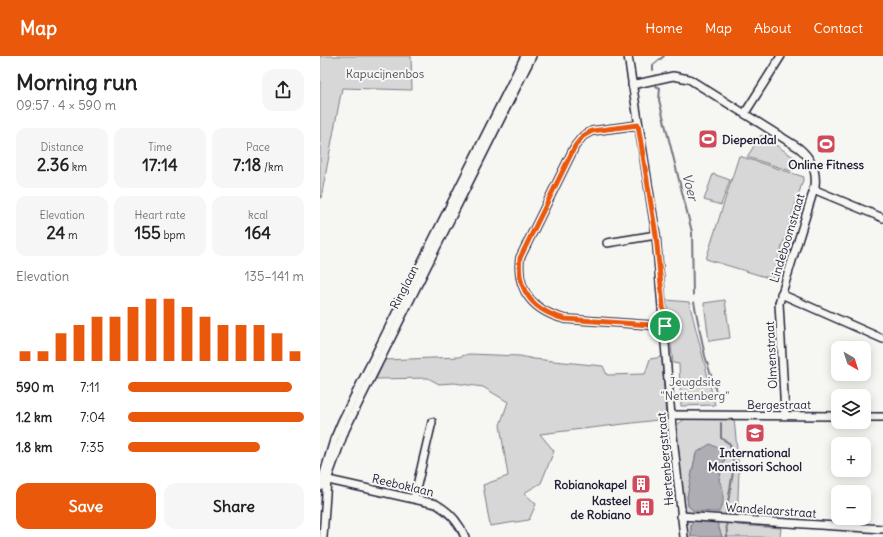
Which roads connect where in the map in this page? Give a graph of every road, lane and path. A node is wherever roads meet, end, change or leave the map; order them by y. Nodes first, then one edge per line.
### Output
1 (525, 56) edge
2 (532, 56) edge
3 (628, 56) edge
4 (781, 56) edge
5 (632, 85) junction
6 (745, 113) junction
7 (638, 125) junction
8 (813, 189) junction
9 (883, 218) edge
10 (656, 235) junction
11 (607, 243) dead end
12 (781, 294) junction
13 (665, 326) junction
14 (883, 339) edge
15 (785, 414) junction
16 (672, 415) junction
17 (831, 416) edge
18 (871, 416) edge
19 (883, 417) edge
20 (432, 422) dead end
21 (323, 479) edge
22 (320, 487) edge
23 (414, 498) junction
24 (681, 516) junction
25 (883, 529) edge
26 (323, 537) edge
27 (465, 537) edge
28 (684, 537) edge

1 - 21 street, Ringlaan
2 - 21 street, Ringlaan
3 - 5 street, Hertenbergstraat
4 - 6 street
5 - 6 street, Lindeboomstraat
5 - 7 street, Hertenbergstraat
6 - 8 street, Lindeboomstraat
7 - 10 street, Hertenbergstraat
7 - 13 street
8 - 9 street
8 - 12 street, Lindeboomstraat
10 - 11 street
10 - 13 street, Hertenbergstraat
12 - 14 street, Lindeboomstraat
12 - 15 street, Olmenstraat
13 - 16 street, Hertenbergstraat
15 - 16 street, Bergestraat
15 - 17 street, Bergestraat
16 - 24 street, Hertenbergstraat
18 - 19 street
20 - 23 street
21 - 22 street, Ringlaan
21 - 23 street, Reeboklaan
21 - 26 street, Ringlaan
23 - 27 street, Reeboklaan
24 - 25 street, Wandelaarstraat
24 - 28 street, Hertenbergstraat

